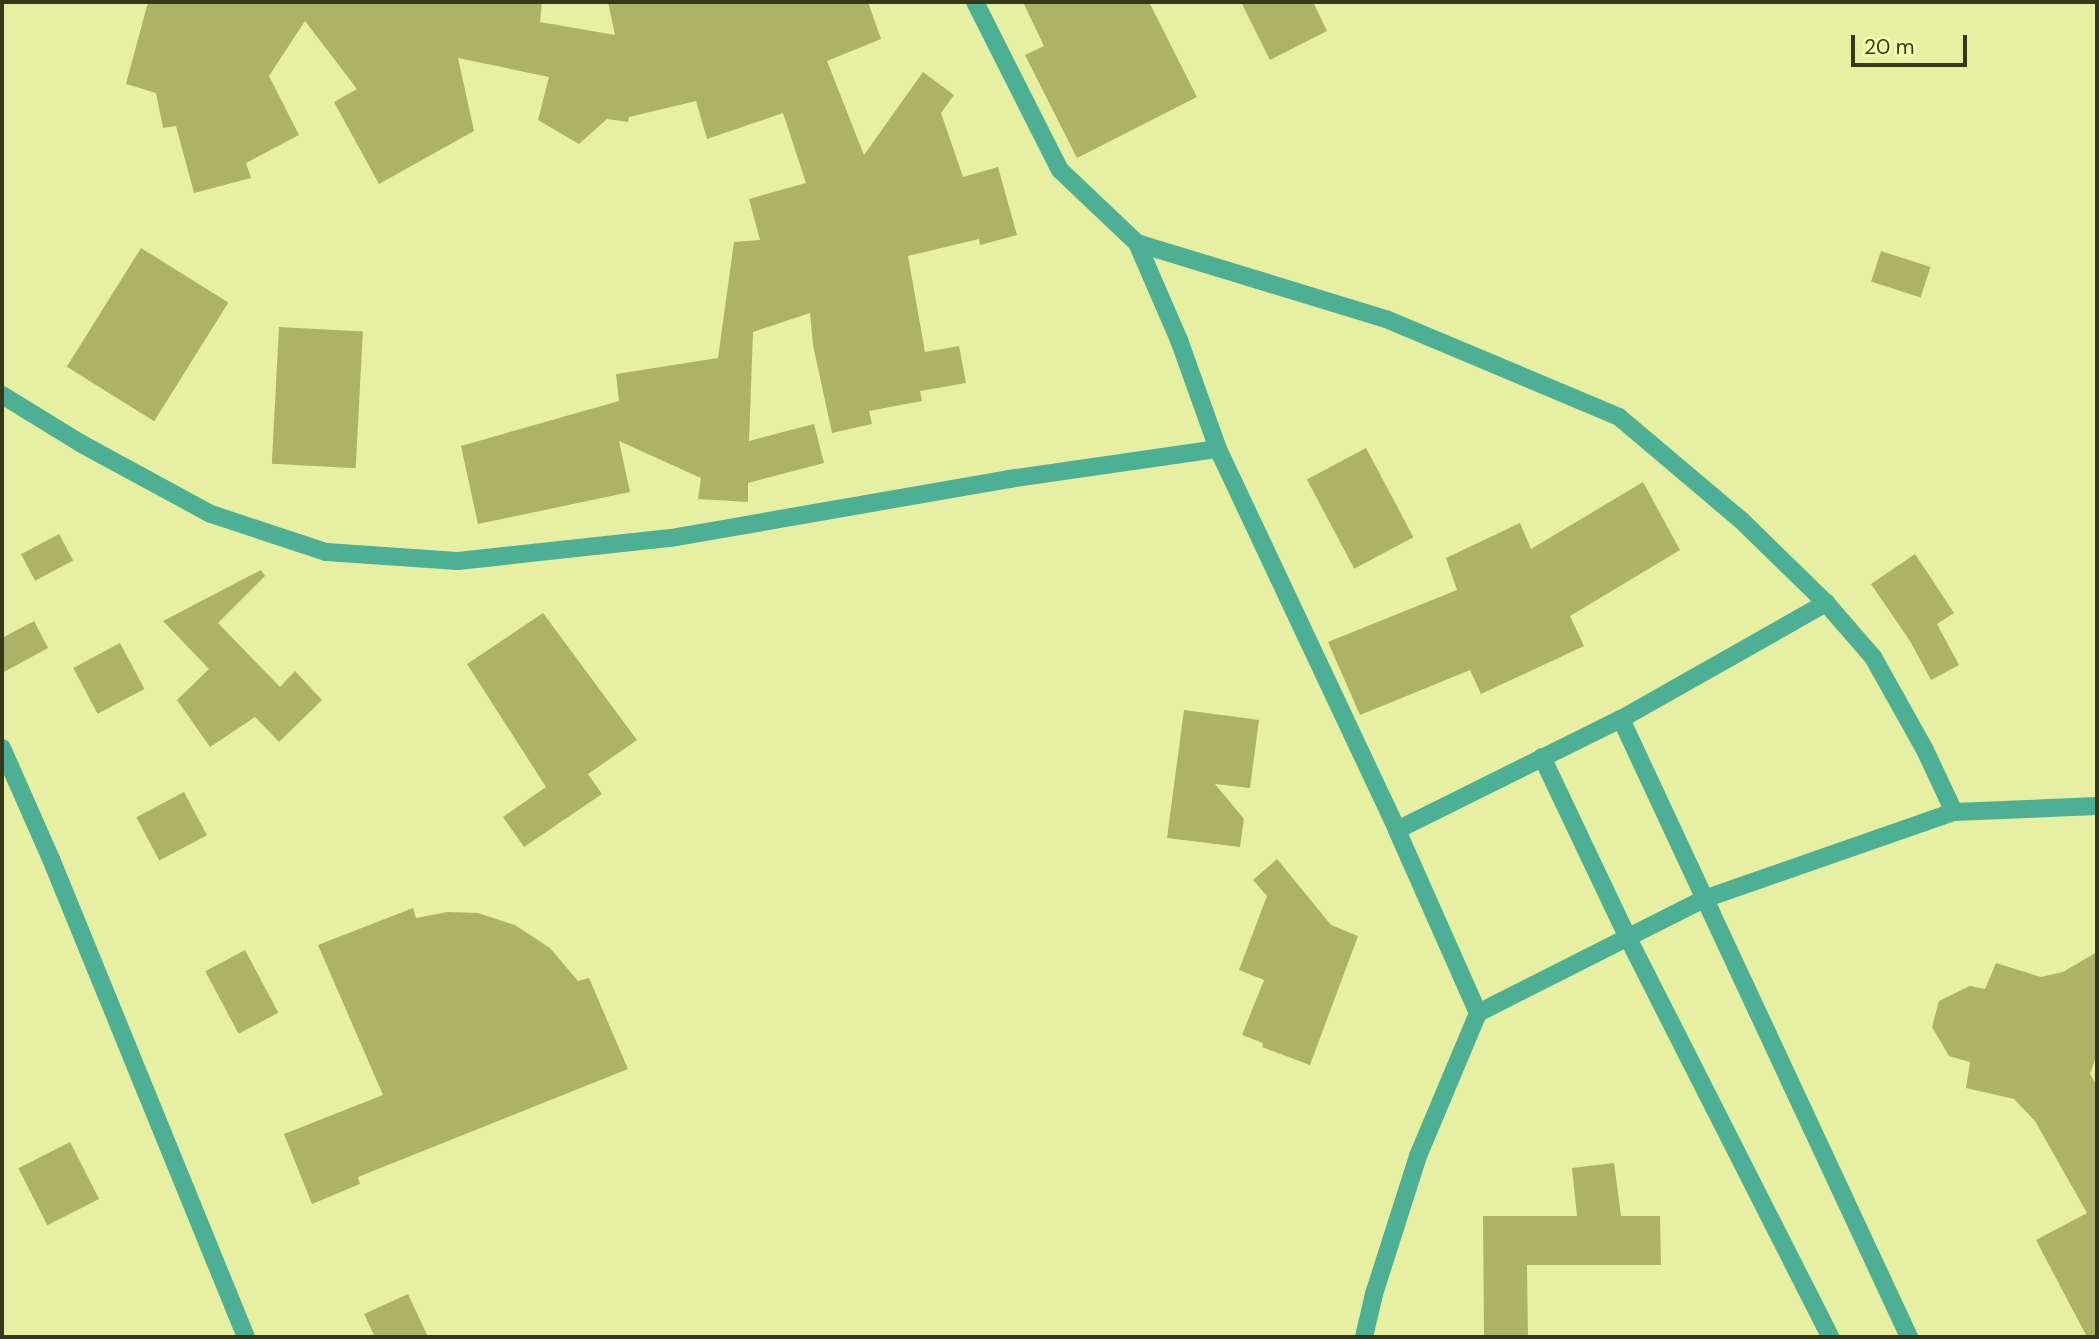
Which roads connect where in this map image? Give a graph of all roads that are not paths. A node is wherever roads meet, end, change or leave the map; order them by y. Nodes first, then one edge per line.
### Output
1 (975, 2) edge
2 (1137, 243) junction
3 (2, 395) edge
4 (1218, 449) junction
5 (1826, 603) junction
6 (1621, 719) junction
7 (2, 748) edge
8 (1542, 757) junction
9 (2097, 806) edge
10 (1954, 812) junction
11 (1397, 830) junction
12 (1704, 899) junction
13 (1629, 940) junction
14 (1478, 1013) junction
15 (246, 1337) edge
16 (1364, 1337) edge
17 (1830, 1337) edge
18 (1909, 1337) edge

1 - 2 street
2 - 4 street
2 - 5 street
3 - 4 street
4 - 11 street
5 - 6 street
5 - 10 street
6 - 8 street
6 - 12 street
7 - 15 street
8 - 11 street
8 - 13 street
9 - 10 street
10 - 12 street
11 - 14 street
12 - 13 street
12 - 18 street
13 - 14 street
13 - 17 street
14 - 16 street

